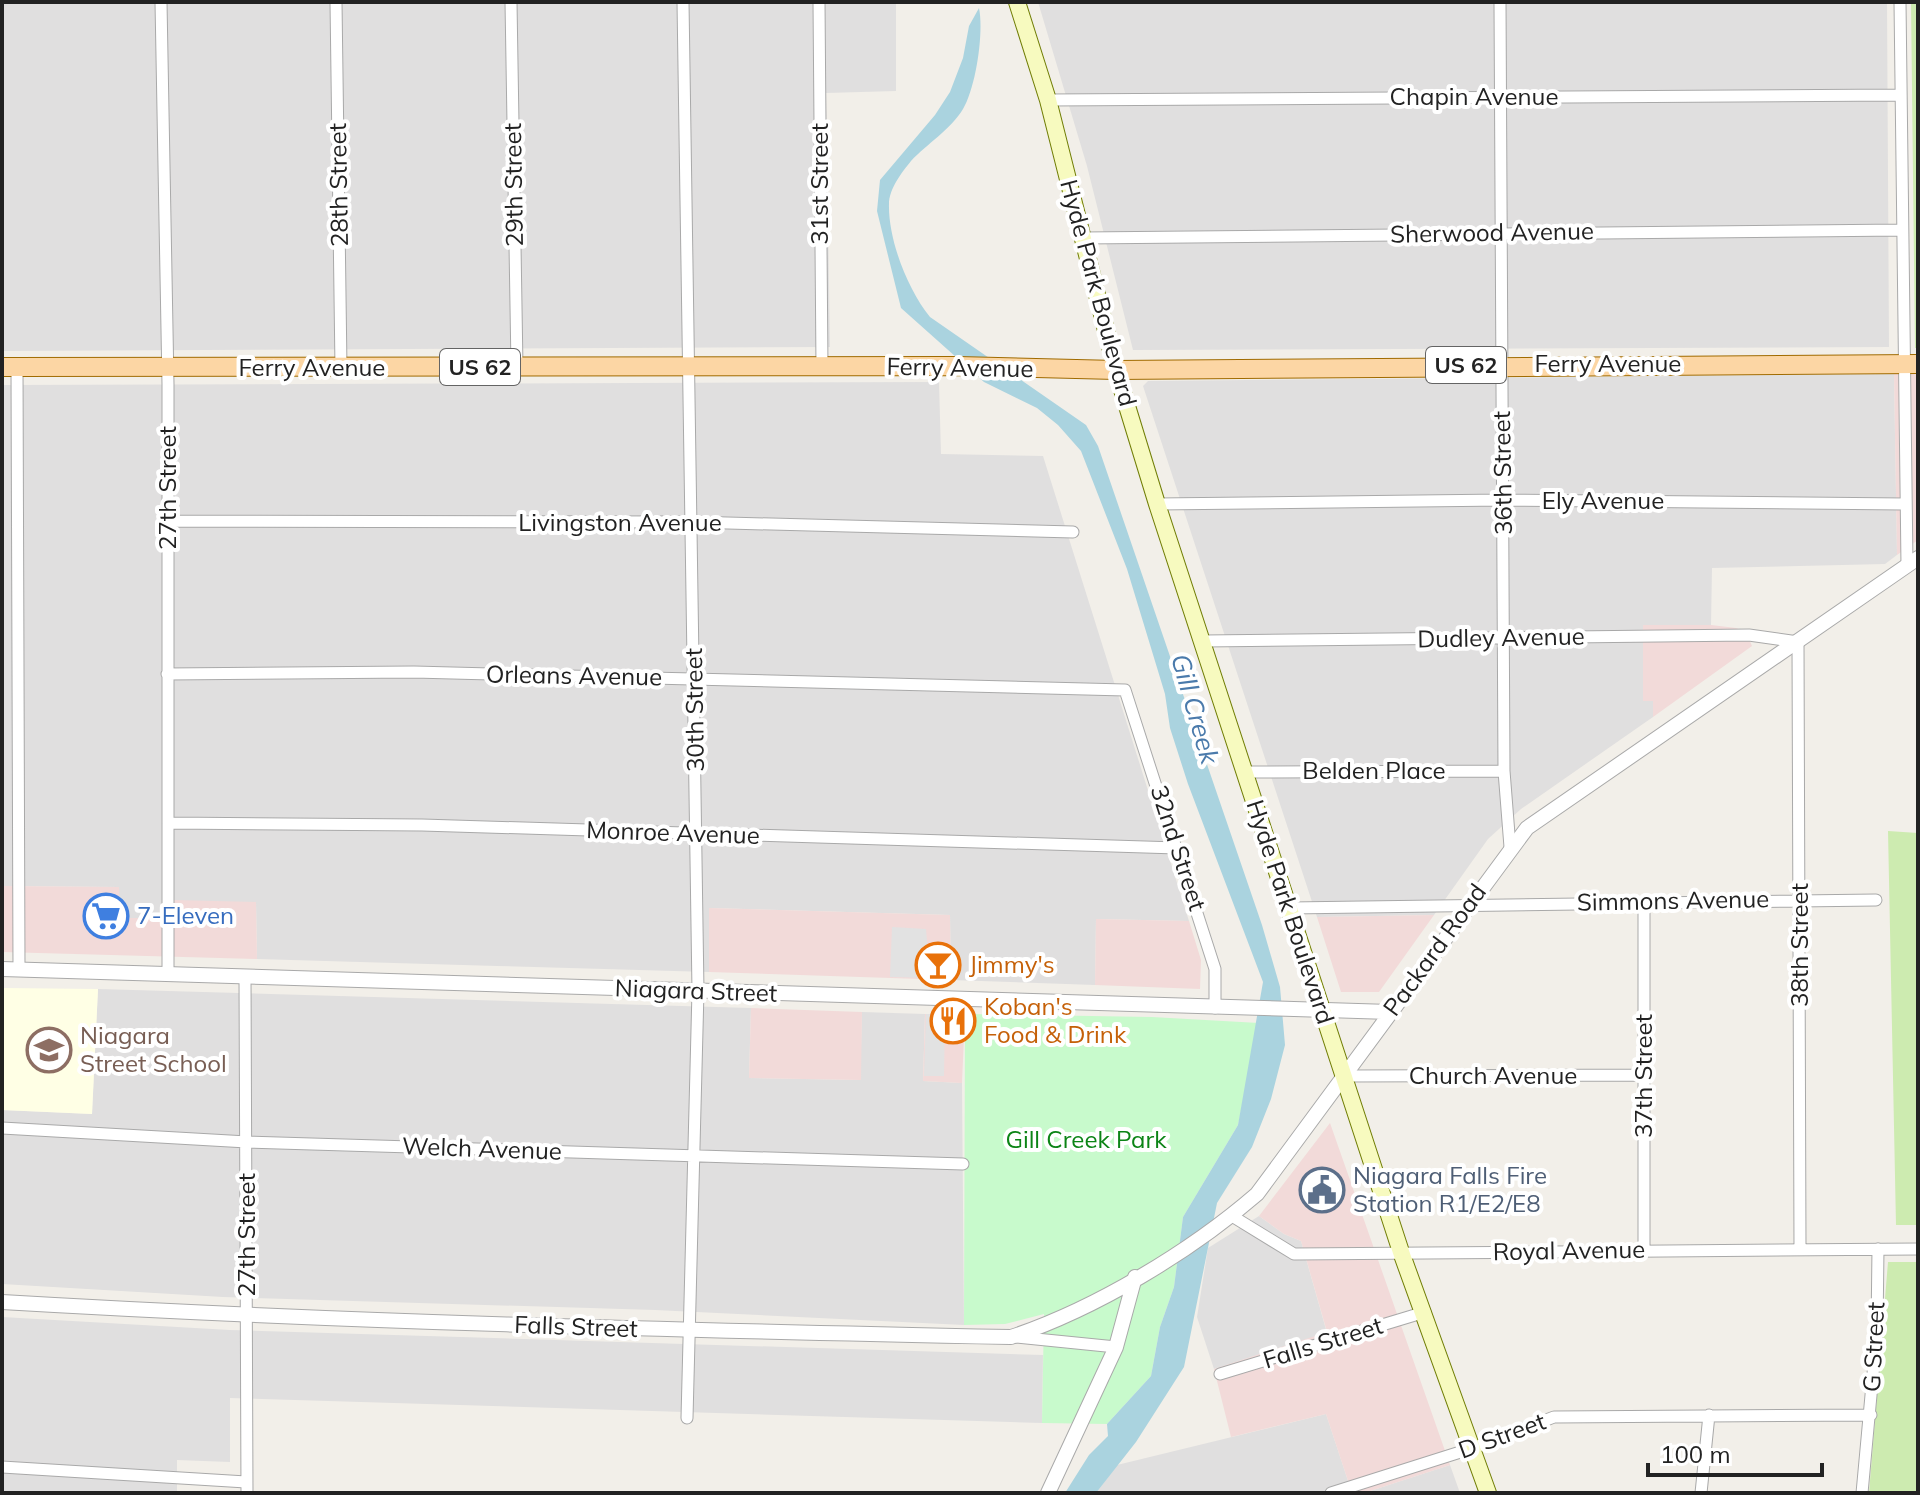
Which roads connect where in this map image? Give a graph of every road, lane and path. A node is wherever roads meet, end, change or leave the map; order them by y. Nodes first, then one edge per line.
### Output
1 (161, 2) edge
2 (336, 2) edge
3 (511, 2) edge
4 (683, 2) edge
5 (819, 2) edge
6 (1017, 2) edge
7 (1500, 2) edge
8 (1900, 2) edge
9 (1900, 95) junction
10 (1501, 97) junction
11 (1048, 100) junction
12 (1901, 230) junction
13 (1501, 233) junction
14 (1083, 238) junction
15 (1502, 364) junction
16 (1910, 364) edge
17 (689, 366) junction
18 (9, 367) edge
19 (167, 367) junction
20 (517, 367) junction
21 (822, 367) junction
22 (341, 368) junction
23 (1116, 370) junction
24 (1503, 500) junction
25 (1157, 504) junction
26 (1904, 504) junction
27 (168, 521) junction
28 (691, 522) junction
29 (1073, 532) dead end
30 (1912, 562) edge
31 (1505, 639) junction
32 (1204, 641) junction
33 (1798, 642) junction
34 (167, 674) junction
35 (694, 678) junction
36 (1125, 690) joint
37 (1504, 771) junction
38 (1245, 772) junction
39 (168, 823) junction
40 (697, 834) junction
41 (1510, 847) junction
42 (1177, 848) junction
43 (1799, 900) junction
44 (1876, 900) dead end
45 (1644, 901) junction
46 (1469, 904) junction
47 (1290, 908) junction
48 (2, 969) edge
49 (19, 969) junction
50 (168, 974) junction
51 (245, 977) junction
52 (698, 991) junction
53 (1215, 1008) junction
54 (1321, 1012) junction
55 (1390, 1012) junction
56 (1643, 1075) junction
57 (1344, 1076) junction
58 (2, 1128) edge
59 (247, 1142) junction
60 (695, 1156) junction
61 (963, 1164) dead end
62 (1232, 1216) junction
63 (1800, 1249) junction
64 (1878, 1249) junction
65 (1918, 1249) edge
66 (1644, 1250) junction
67 (1401, 1252) junction
68 (1135, 1277) junction
69 (2, 1302) edge
70 (1425, 1312) junction
71 (247, 1317) junction
72 (690, 1330) junction
73 (1011, 1337) junction
74 (1116, 1347) junction
75 (1220, 1374) dead end
76 (1709, 1415) junction
77 (1871, 1415) junction
78 (687, 1418) dead end
79 (1473, 1448) junction
80 (2, 1467) edge
81 (246, 1488) edge
82 (1048, 1493) edge
83 (1331, 1493) edge
84 (1488, 1493) edge
85 (1701, 1493) edge
86 (1862, 1493) edge

1 - 19 street, 27th Street
2 - 22 street, 28th Street
3 - 20 street, 29th Street
4 - 17 street, 30th Street
5 - 21 street, 31st Street
6 - 11 main road, Hyde Park Boulevard
7 - 10 street, 36th Street
8 - 9 street
9 - 10 street, Chapin Avenue
9 - 12 street
10 - 11 street, Chapin Avenue
10 - 13 street, 36th Street
11 - 14 main road, Hyde Park Boulevard
12 - 13 street, Sherwood Avenue
12 - 16 street
13 - 14 street, Sherwood Avenue
13 - 15 street, 36th Street
14 - 23 main road, Hyde Park Boulevard
15 - 16 main road, Ferry Avenue / US 62
15 - 23 main road, Ferry Avenue / US 62
15 - 24 street, 36th Street
16 - 26 street
17 - 20 main road, Ferry Avenue / US 62
17 - 21 main road, Ferry Avenue / US 62
17 - 28 street, 30th Street
18 - 19 main road, Ferry Avenue / US 62
18 - 49 street
19 - 22 main road, Ferry Avenue / US 62
19 - 27 street, 27th Street
20 - 22 main road, Ferry Avenue / US 62
21 - 23 main road, Ferry Avenue / US 62
23 - 25 main road, Hyde Park Boulevard
24 - 25 street, Ely Avenue
24 - 26 street, Ely Avenue
24 - 31 street, 36th Street
25 - 32 main road, Hyde Park Boulevard
26 - 30 street
27 - 28 street, Livingston Avenue
27 - 34 street, 27th Street
28 - 29 street, Livingston Avenue
28 - 35 street, 30th Street
30 - 33 street, Packard Road
31 - 32 street, Dudley Avenue
31 - 33 street, Dudley Avenue
31 - 37 street, 36th Street
32 - 38 main road, Hyde Park Boulevard
33 - 41 street, Packard Road
33 - 43 street, 38th Street
34 - 35 street, Orleans Avenue
34 - 39 street, 27th Street
35 - 36 street, Orleans Avenue
35 - 40 street, 30th Street
36 - 42 street, 32nd Street
37 - 38 street, Belden Place
37 - 41 street, 36th Street
38 - 47 main road, Hyde Park Boulevard
39 - 40 street, Monroe Avenue
39 - 50 street, 27th Street
40 - 42 street, Monroe Avenue
40 - 52 street, 30th Street
41 - 46 street, Packard Road
42 - 53 street, 32nd Street
43 - 44 street, Simmons Avenue
43 - 45 street, Simmons Avenue
43 - 63 street, 38th Street
45 - 46 street, Simmons Avenue
45 - 56 street, 37th Street
46 - 47 street, Simmons Avenue
46 - 55 street, Packard Road
47 - 54 main road, Hyde Park Boulevard
48 - 49 street, Niagara Street
49 - 50 street, Niagara Street
50 - 51 street, Niagara Street
51 - 52 street, Niagara Street
51 - 59 street, 27th Street
52 - 53 street, Niagara Street
52 - 60 street, 30th Street
53 - 54 street, Niagara Street
54 - 55 street, Niagara Street
54 - 57 main road, Hyde Park Boulevard
55 - 57 street, Packard Road
56 - 57 street, Church Avenue
56 - 66 street, 37th Street
57 - 62 street, Packard Road
57 - 67 main road, Hyde Park Boulevard
58 - 59 street, Welch Avenue
59 - 60 street, Welch Avenue
59 - 71 street, 27th Street
60 - 61 street, Welch Avenue
60 - 72 street, 30th Street
62 - 67 street, Royal Avenue
62 - 68 street, Packard Road
63 - 64 street, Royal Avenue
63 - 66 street, Royal Avenue
64 - 65 street, Royal Avenue
64 - 77 street, G Street
66 - 67 street, Royal Avenue
67 - 70 main road, Hyde Park Boulevard
68 - 73 street, Falls Street
68 - 74 street
69 - 71 street, Falls Street
70 - 75 street, Falls Street
70 - 79 main road, Hyde Park Boulevard
71 - 72 street, Falls Street
71 - 81 street, 27th Street
72 - 73 street, Falls Street
72 - 78 street, 30th Street
73 - 74 street
74 - 82 street
76 - 77 street, D Street
76 - 79 street, D Street
76 - 85 street
77 - 86 street, G Street
79 - 83 street, D Street
79 - 84 main road, Hyde Park Boulevard
80 - 81 street

